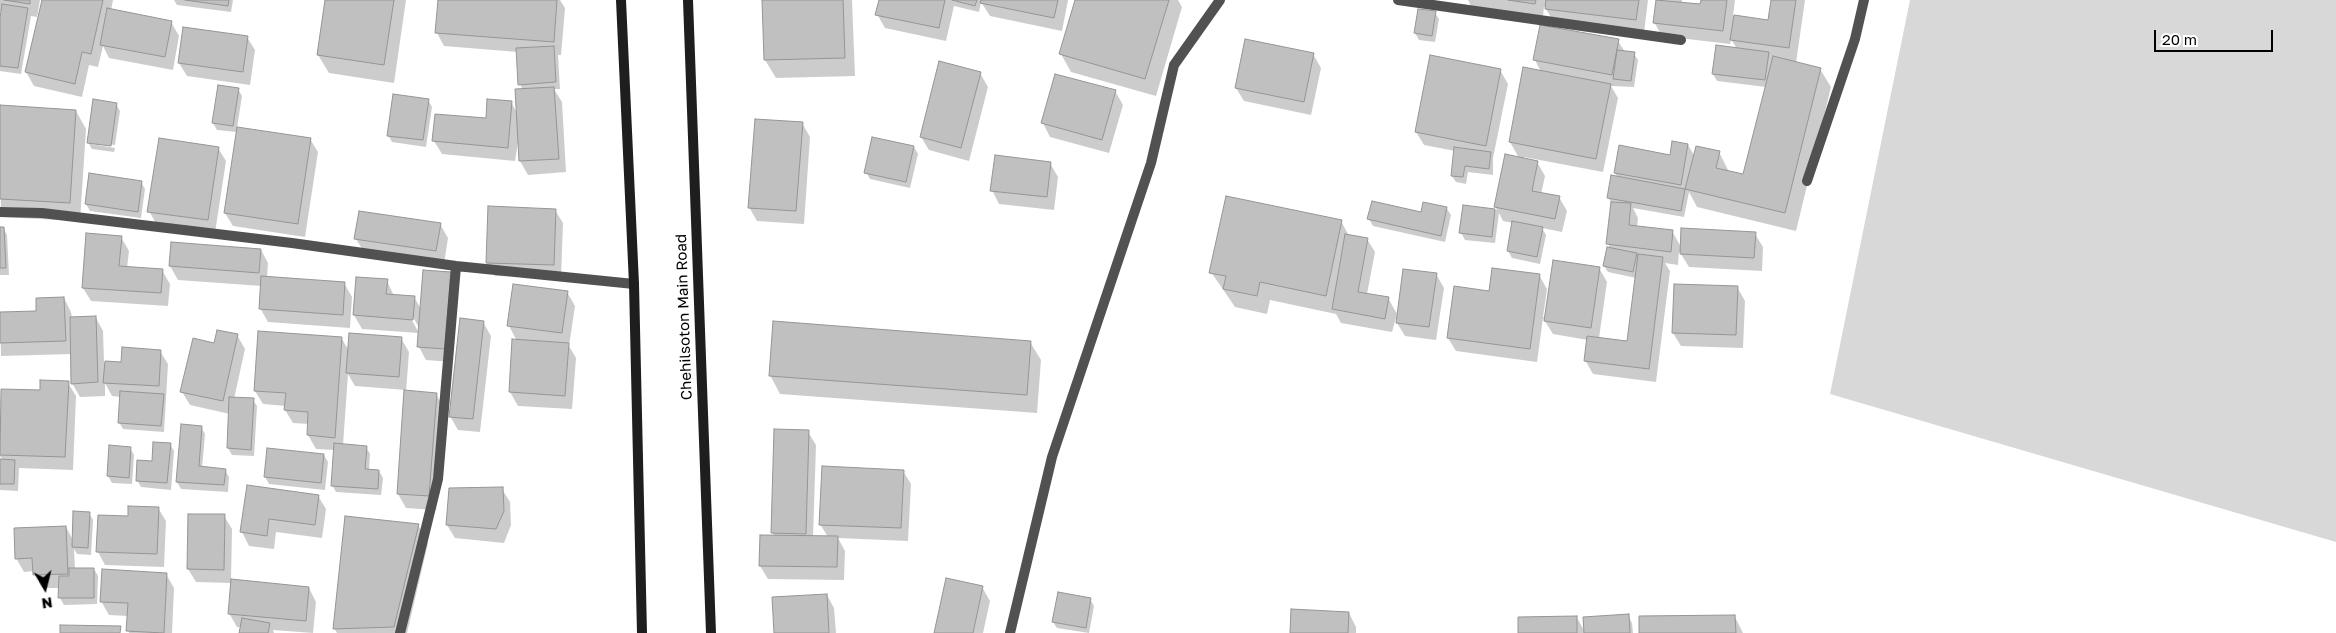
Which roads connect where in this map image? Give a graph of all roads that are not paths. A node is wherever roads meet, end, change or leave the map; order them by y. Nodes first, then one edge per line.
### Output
1 (621, 0) edge
2 (688, 0) edge
3 (1220, 0) edge
4 (1398, 0) edge
5 (1864, 0) edge
6 (1682, 40) dead end
7 (1807, 181) dead end
8 (0, 212) edge
9 (456, 266) junction
10 (634, 284) junction
11 (400, 633) edge
12 (642, 633) edge
13 (711, 633) edge
14 (1010, 633) edge

1 - 10 main road
2 - 13 main road, Chehilsoton Main Road
3 - 14 street
4 - 6 street
5 - 7 street
8 - 9 street
9 - 10 street
9 - 11 street
10 - 12 main road

